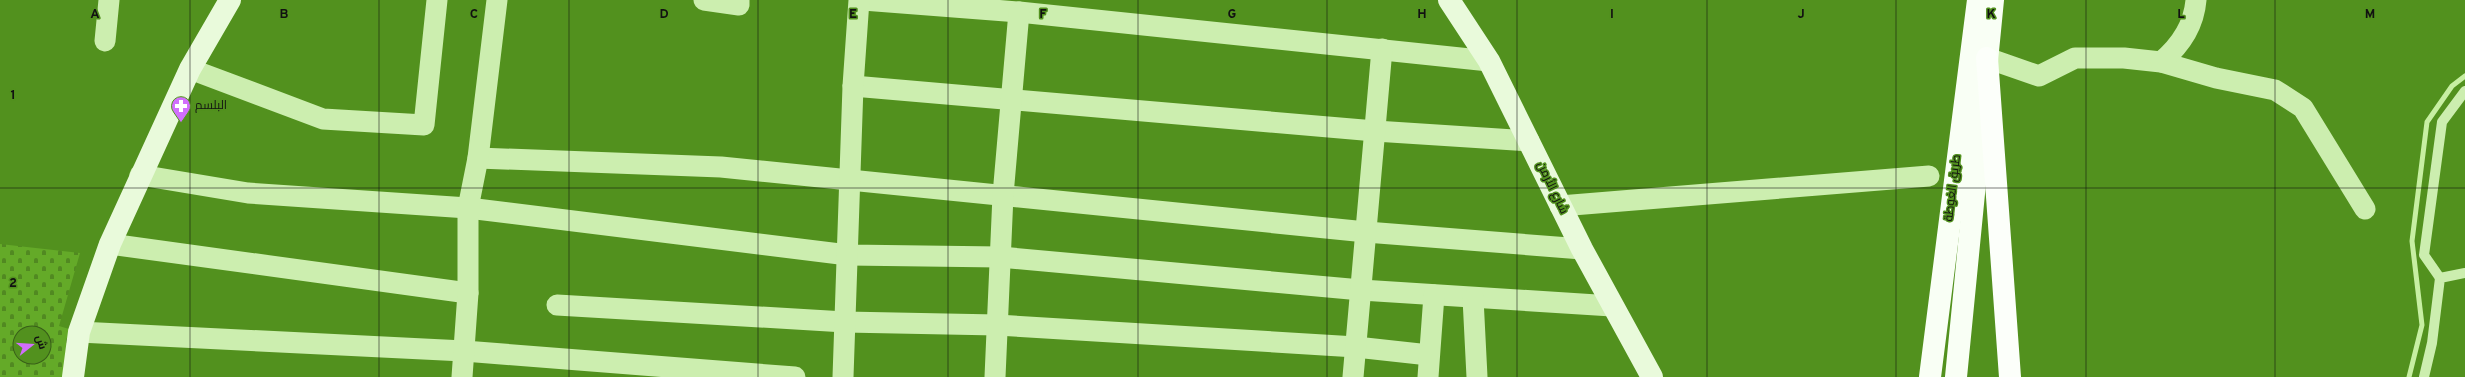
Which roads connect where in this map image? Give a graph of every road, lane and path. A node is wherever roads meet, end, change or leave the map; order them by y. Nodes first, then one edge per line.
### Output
1 (109, 0) edge
2 (230, 0) edge
3 (437, 0) edge
4 (497, 0) edge
5 (704, 0) edge
6 (739, 0) edge
7 (859, 0) edge
8 (863, 0) edge
9 (1449, 0) edge
10 (1978, 0) edge
11 (1993, 0) edge
12 (2196, 0) edge
13 (897, 2) edge
14 (1019, 12) junction
15 (105, 40) dead end
16 (1382, 50) junction
17 (1988, 58) junction
18 (1489, 61) junction
19 (2161, 62) junction
20 (190, 69) junction
21 (853, 86) junction
22 (2465, 91) edge
23 (1011, 101) junction
24 (1375, 131) junction
25 (1529, 141) junction
26 (478, 158) junction
27 (140, 175) junction
28 (1929, 176) dead end
29 (850, 182) junction
30 (1003, 195) junction
31 (1560, 206) junction
32 (468, 208) junction
33 (2365, 209) dead end
34 (1366, 232) junction
35 (110, 244) junction
36 (1582, 249) junction
37 (848, 255) junction
38 (1000, 257) junction
39 (2465, 273) edge
40 (2440, 278) junction
41 (1361, 290) junction
42 (468, 293) junction
43 (1434, 295) junction
44 (1474, 298) junction
45 (557, 305) dead end
46 (1612, 306) junction
47 (845, 322) junction
48 (997, 325) junction
49 (79, 332) junction
50 (1356, 348) junction
51 (464, 351) junction
52 (1430, 355) junction
53 (1928, 373) edge
54 (73, 377) edge
55 (462, 377) edge
56 (795, 377) edge
57 (843, 377) edge
58 (995, 377) edge
59 (1353, 377) edge
60 (1428, 377) edge
61 (1477, 377) edge
62 (1652, 377) edge
63 (1956, 377) edge
64 (2010, 377) edge
65 (2424, 377) edge

1 - 15 street
2 - 20 main road
3 - 20 street
4 - 26 street
5 - 6 street
7 - 21 street
8 - 13 street
9 - 18 main road, شارع الأرمن
10 - 53 main road, طريق الغوطة
11 - 17 main road
12 - 19 street
13 - 14 street
14 - 16 street
14 - 23 street
16 - 18 street
16 - 24 street
17 - 19 street
17 - 63 main road
17 - 64 highway
18 - 25 main road, شارع الأرمن
19 - 33 street
20 - 27 main road
21 - 23 street
21 - 29 street
22 - 40 lane
23 - 24 street
23 - 30 street
24 - 25 street
24 - 34 street
25 - 31 main road, شارع الأرمن
26 - 29 street
26 - 32 street
27 - 32 street
27 - 35 main road
28 - 31 street
29 - 30 street
29 - 37 street
30 - 34 street
30 - 38 street
31 - 36 main road, شارع الأرمن
32 - 37 street
32 - 42 street
34 - 36 street
34 - 41 street
35 - 42 street
35 - 49 main road
36 - 46 main road, شارع الأرمن
37 - 38 street
37 - 47 street
38 - 41 street
38 - 48 street
39 - 40 lane
40 - 65 lane
41 - 43 street
41 - 50 street
42 - 51 street
43 - 44 street
43 - 52 street
44 - 46 street
44 - 61 street
45 - 47 street
46 - 62 main road, شارع الأرمن
47 - 48 street
47 - 57 street
48 - 50 street
48 - 58 street
49 - 51 street
49 - 54 main road
50 - 52 street
50 - 59 street
51 - 55 street
51 - 56 street
52 - 60 street

